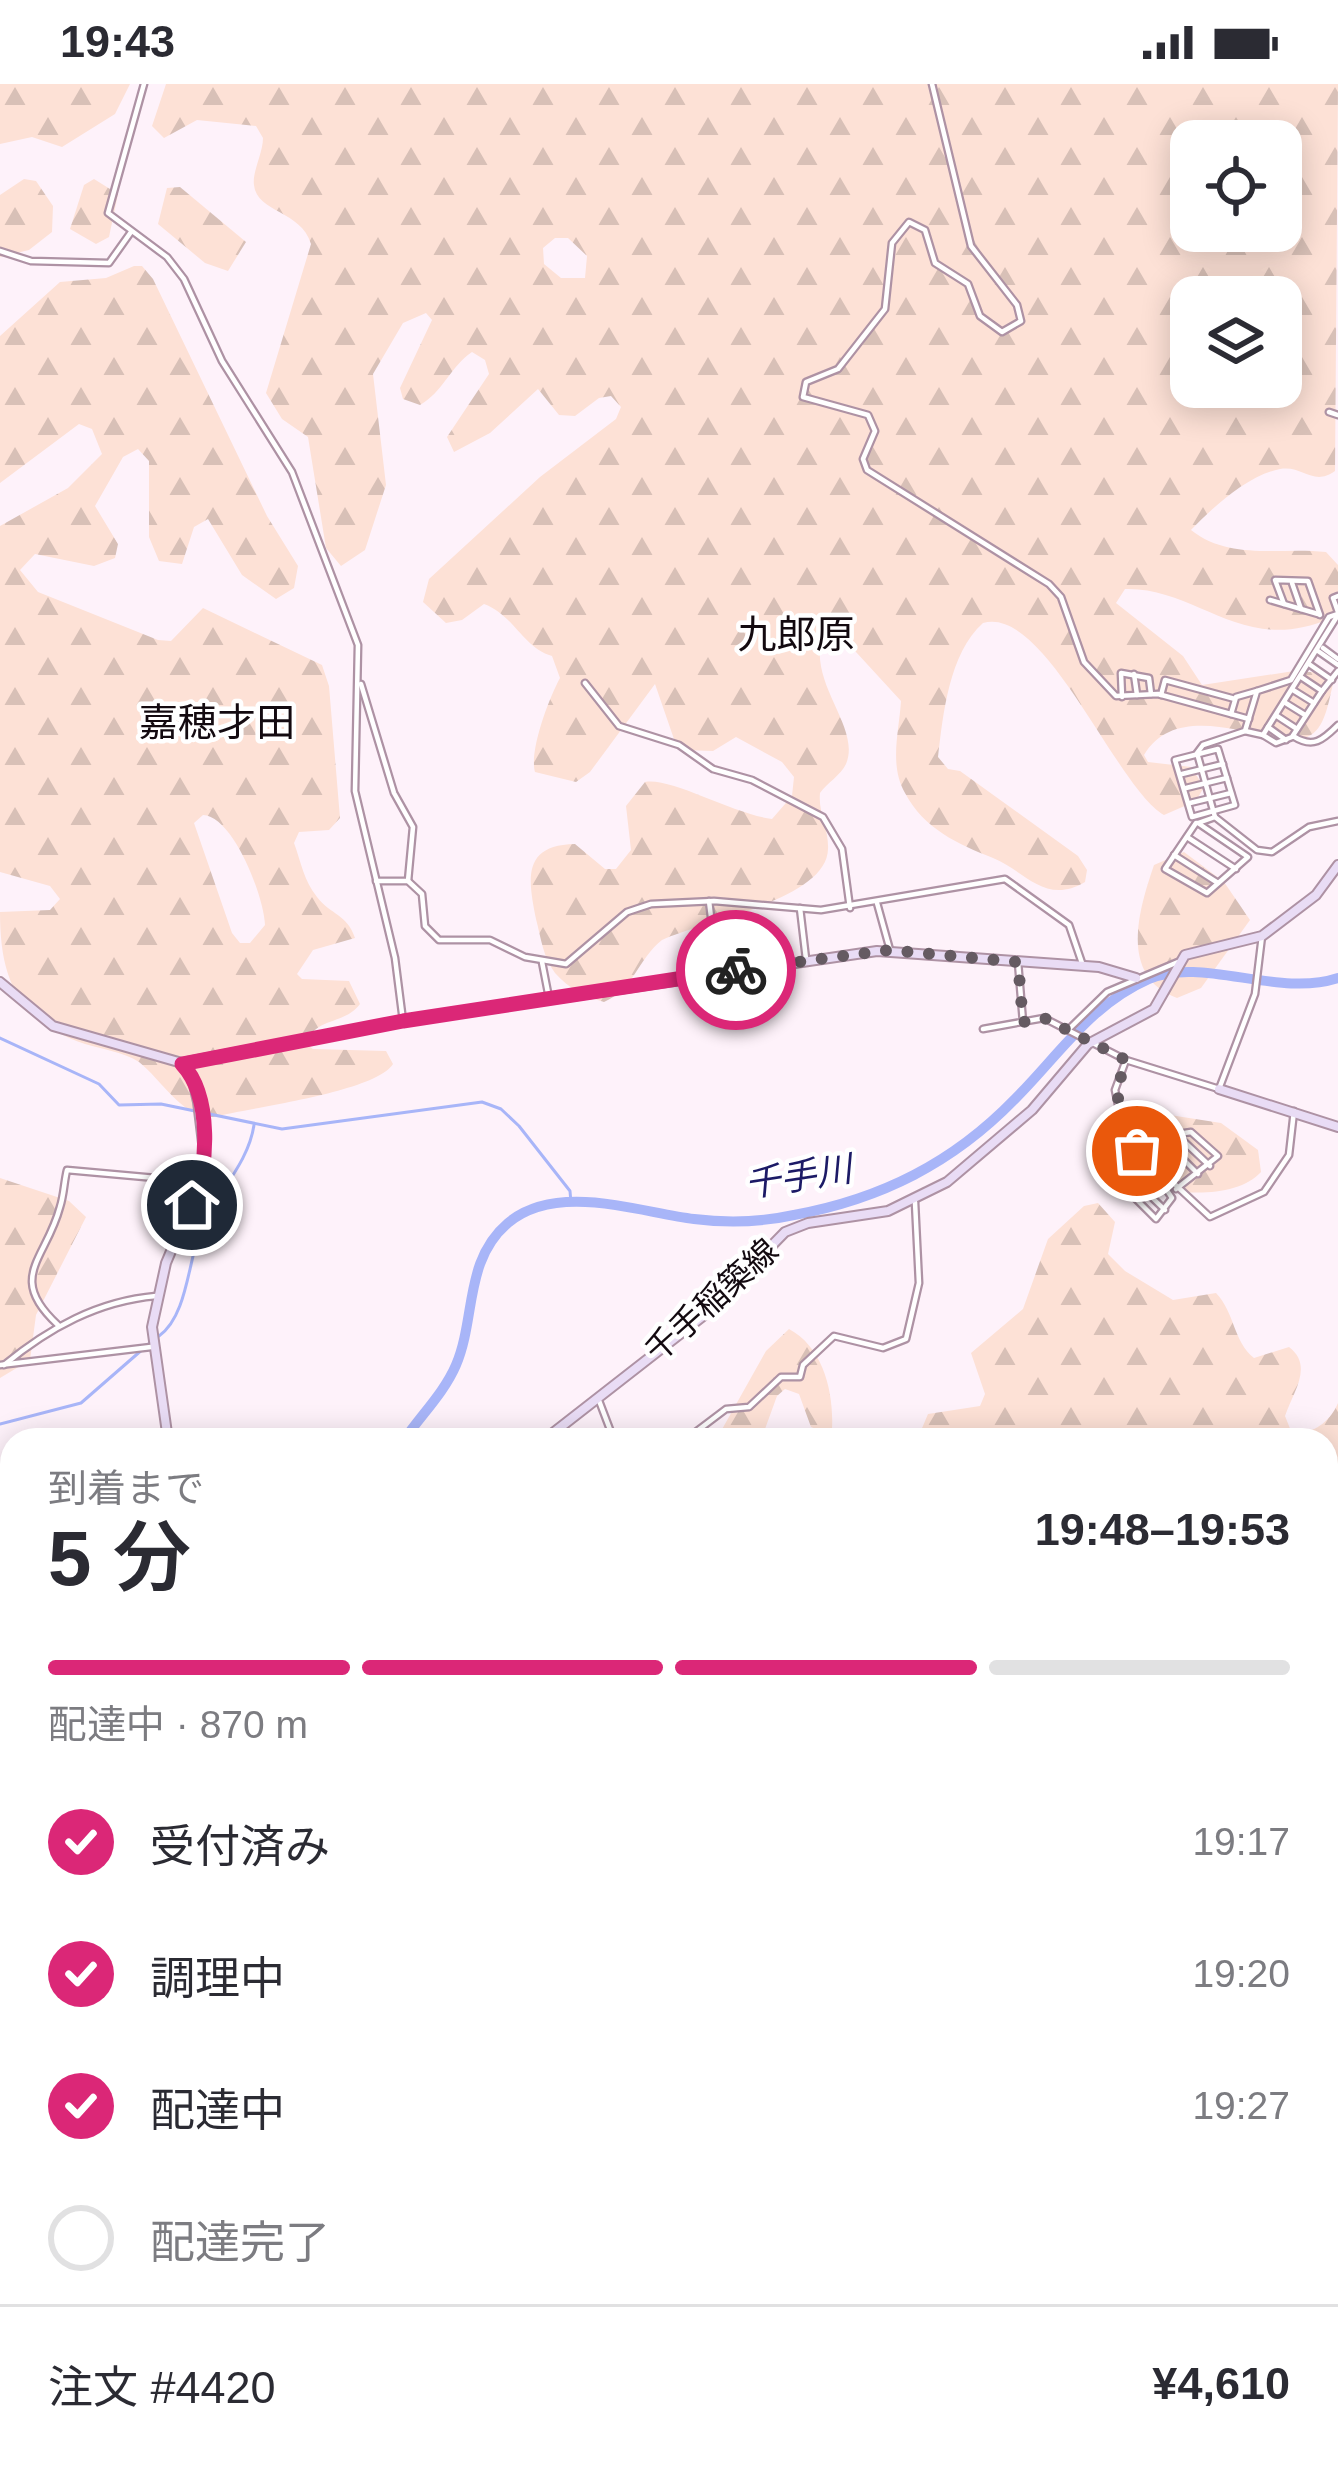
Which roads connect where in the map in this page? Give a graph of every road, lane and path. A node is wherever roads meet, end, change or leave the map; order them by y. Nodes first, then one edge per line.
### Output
1 (144, 84) edge
2 (932, 84) edge
3 (131, 232) junction
4 (0, 251) edge
5 (1329, 412) dead end
6 (1338, 415) edge
7 (1292, 583) junction
8 (1338, 596) edge
9 (1270, 600) dead end
10 (1284, 604) junction
11 (1301, 610) junction
12 (1321, 615) junction
13 (1336, 616) edge
14 (1329, 632) junction
15 (1338, 639) edge
16 (1320, 647) junction
17 (1338, 663) edge
18 (1309, 664) junction
19 (359, 673) junction
20 (1134, 674) junction
21 (1301, 677) junction
22 (1332, 680) junction
23 (585, 683) dead end
24 (1194, 687) junction
25 (1293, 689) junction
26 (1257, 691) junction
27 (1322, 691) junction
28 (1150, 694) junction
29 (1220, 694) junction
30 (1137, 695) junction
31 (1161, 695) junction
32 (1122, 697) junction
33 (1235, 699) junction
34 (1188, 702) junction
35 (1284, 702) junction
36 (1314, 703) junction
37 (1217, 710) junction
38 (1232, 714) junction
39 (1276, 715) junction
40 (1306, 716) junction
41 (1249, 718) junction
42 (1338, 725) edge
43 (1268, 728) junction
44 (1245, 731) junction
45 (1263, 735) junction
46 (1292, 735) junction
47 (1197, 753) junction
48 (1223, 764) junction
49 (1201, 770) junction
50 (1180, 775) junction
51 (1227, 778) junction
52 (1205, 784) junction
53 (1184, 789) junction
54 (1231, 793) junction
55 (1209, 798) junction
56 (1188, 803) junction
57 (1214, 815) junction
58 (1338, 821) edge
59 (1198, 823) junction
60 (1187, 837) junction
61 (1174, 855) junction
62 (1338, 865) edge
63 (1236, 869) junction
64 (376, 881) junction
65 (408, 881) junction
66 (1218, 883) junction
67 (709, 902) junction
68 (877, 903) junction
69 (800, 908) junction
70 (850, 908) junction
71 (1262, 937) junction
72 (890, 950) junction
73 (806, 959) junction
74 (542, 962) junction
75 (1018, 962) junction
76 (1083, 966) junction
77 (1176, 966) junction
78 (718, 973) junction
79 (1136, 978) junction
80 (0, 982) edge
81 (549, 998) junction
82 (403, 1021) junction
83 (1023, 1022) junction
84 (983, 1029) dead end
85 (1070, 1030) junction
86 (1087, 1043) junction
87 (1126, 1060) junction
88 (182, 1064) junction
89 (1219, 1089) junction
90 (1294, 1112) junction
91 (1338, 1127) edge
92 (1176, 1134) junction
93 (1160, 1136) junction
94 (1136, 1150) junction
95 (1210, 1166) junction
96 (1198, 1174) junction
97 (202, 1182) junction
98 (1140, 1186) junction
99 (1171, 1188) junction
100 (915, 1202) junction
101 (1165, 1210) junction
102 (156, 1296) junction
103 (58, 1325) junction
104 (151, 1347) junction
105 (2, 1365) edge
106 (598, 1398) junction
107 (166, 1428) edge
108 (559, 1428) edge
109 (609, 1428) edge
110 (702, 1428) edge

1 - 3 street
2 - 32 street
3 - 4 street
3 - 19 street
5 - 6 street
7 - 10 street
7 - 11 street
7 - 12 street
8 - 13 street
9 - 10 street
10 - 11 street
11 - 12 street
12 - 13 street
13 - 14 street
13 - 16 street
14 - 15 street
14 - 16 street
16 - 17 street
16 - 18 street
16 - 26 street
17 - 22 street
18 - 21 street
18 - 22 street
19 - 64 street
19 - 65 street
20 - 28 street
20 - 30 street
20 - 32 street
21 - 25 street
21 - 27 street
22 - 27 street
23 - 70 street
24 - 29 street
24 - 31 street
24 - 34 street
25 - 35 street
25 - 36 street
26 - 33 street
26 - 41 street
27 - 36 street
28 - 30 street
28 - 31 street
29 - 33 street
29 - 37 street
30 - 32 street
31 - 34 street
33 - 38 street
34 - 37 street
35 - 39 street
35 - 40 street
36 - 40 street
37 - 38 street
38 - 41 street
39 - 43 street
39 - 46 street
40 - 46 street
41 - 44 street
42 - 46 street
43 - 45 street
43 - 46 street
44 - 45 street
44 - 47 street
45 - 46 street
47 - 48 street
47 - 49 street
47 - 50 street
48 - 49 street
48 - 51 street
49 - 50 street
49 - 52 street
50 - 53 street
51 - 52 street
51 - 54 street
52 - 53 street
52 - 55 street
53 - 56 street
54 - 55 street
54 - 57 street
55 - 56 street
55 - 57 street
56 - 57 street
57 - 58 street
57 - 59 street
59 - 60 street
59 - 63 street
60 - 61 street
60 - 63 street
61 - 66 street
61 - 66 street
62 - 71 main road
63 - 66 street
64 - 65 street
64 - 82 street
65 - 74 street
67 - 69 street
67 - 74 street
67 - 78 street
68 - 70 street
68 - 72 street
68 - 76 street
69 - 70 street
69 - 73 street
71 - 77 main road
71 - 89 street
72 - 73 main road
72 - 75 main road
73 - 78 main road
74 - 81 street
75 - 76 main road
75 - 83 street
76 - 79 main road
77 - 79 street
77 - 86 main road, 千手稲築線
78 - 81 main road
79 - 85 street
80 - 88 main road
81 - 82 main road
82 - 88 main road
83 - 84 street
83 - 85 street
85 - 86 street
86 - 87 street
86 - 100 main road, 千手稲築線
87 - 89 street
87 - 94 street
88 - 97 main road
89 - 90 main road
90 - 91 main road
90 - 99 street
92 - 93 street
92 - 95 street
92 - 95 street
93 - 94 street
93 - 96 street
94 - 99 street
95 - 96 street
96 - 99 street
97 - 102 main road
97 - 103 street
98 - 99 street
98 - 101 street
98 - 101 street
99 - 101 street
100 - 106 main road, 千手稲築線
100 - 110 street
102 - 103 street
102 - 104 main road
103 - 105 street
104 - 105 street
104 - 107 main road
106 - 108 main road, 千手稲築線
106 - 109 street

